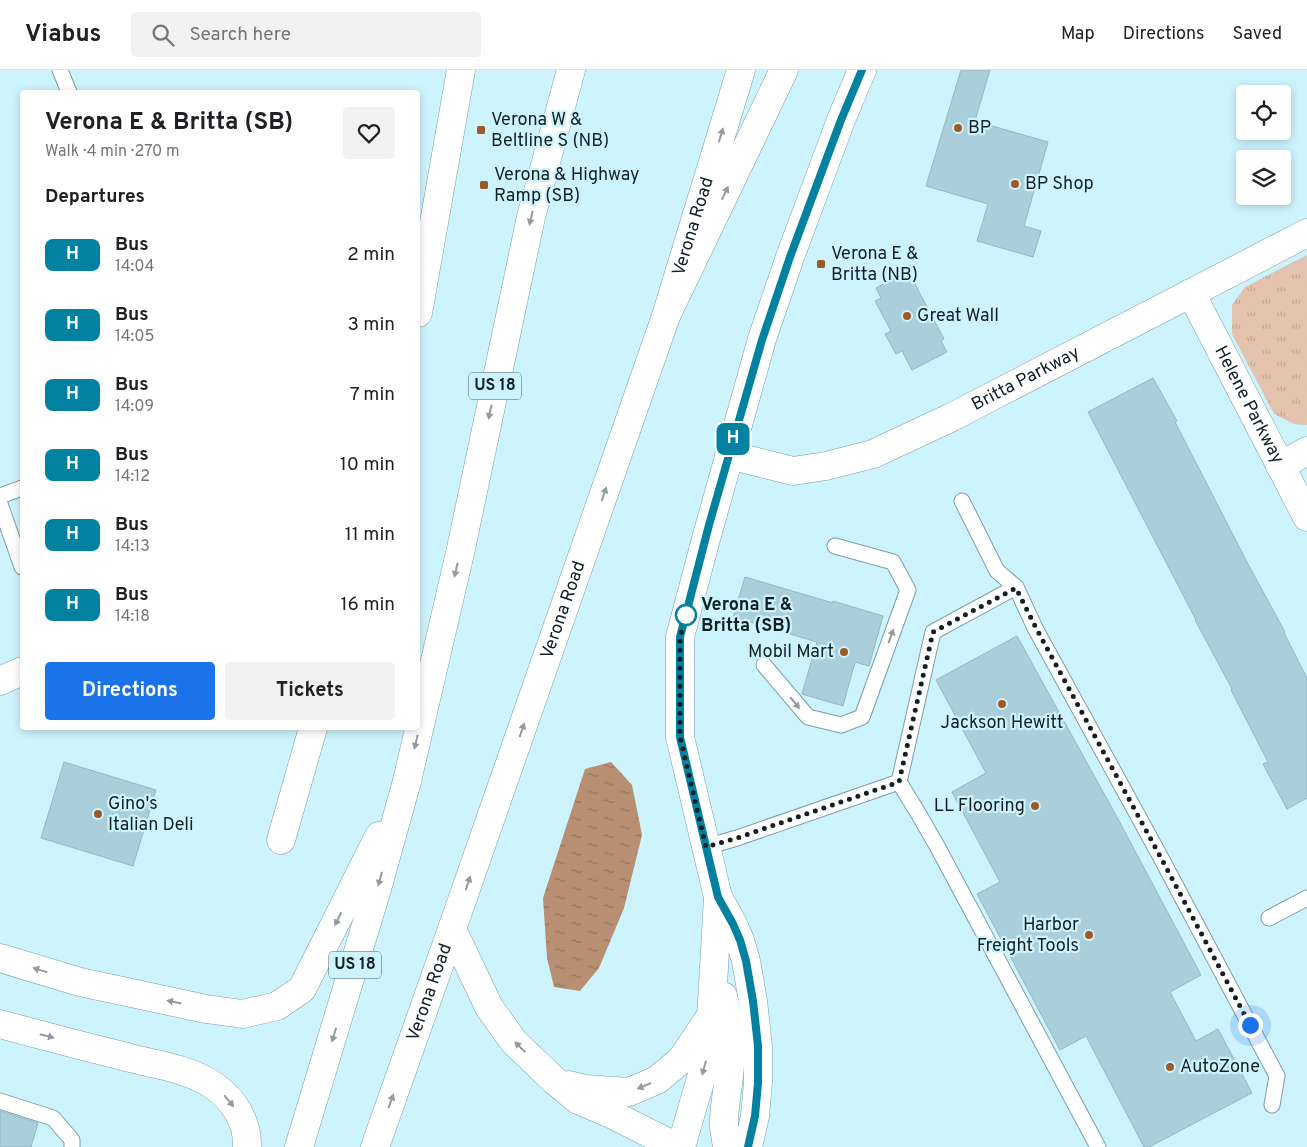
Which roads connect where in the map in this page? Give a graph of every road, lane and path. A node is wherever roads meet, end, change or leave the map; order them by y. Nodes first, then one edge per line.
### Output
1 (60, 70) edge
2 (460, 70) edge
3 (571, 70) edge
4 (741, 70) edge
5 (784, 70) edge
6 (862, 70) edge
7 (68, 90) edge
8 (1307, 233) edge
9 (1192, 293) junction
10 (420, 302) edge
11 (666, 316) junction
12 (1307, 451) edge
13 (729, 455) junction
14 (1280, 466) junction
15 (20, 489) edge
16 (0, 496) edge
17 (962, 501) dead end
18 (0, 504) edge
19 (1307, 517) edge
20 (835, 546) dead end
21 (20, 561) edge
22 (1016, 588) junction
23 (764, 665) dead end
24 (20, 672) edge
25 (0, 681) edge
26 (420, 725) edge
27 (312, 730) edge
28 (419, 730) edge
29 (407, 781) junction
30 (899, 782) junction
31 (281, 840) dead end
32 (706, 847) junction
33 (718, 897) junction
34 (1307, 898) edge
35 (1269, 918) dead end
36 (452, 929) junction
37 (0, 958) edge
38 (714, 968) junction
39 (712, 1014) junction
40 (0, 1024) edge
41 (555, 1081) junction
42 (0, 1101) edge
43 (1272, 1105) dead end
44 (72, 1147) edge
45 (247, 1147) edge
46 (299, 1147) edge
47 (375, 1147) edge
48 (676, 1147) edge
49 (681, 1147) edge
50 (727, 1147) edge
51 (748, 1147) edge
52 (1098, 1147) edge

1 - 7 lane
2 - 10 main road
3 -> 26 main road, US 18
11 -> 4 main road, Verona Road
11 -> 5 main road
6 - 13 main road
8 - 9 main road, Britta Parkway
9 - 13 main road, Britta Parkway
9 - 14 main road, Helene Parkway
36 -> 11 main road, Verona Road
12 - 14 main road
13 - 32 main road
14 - 19 main road, Helene Parkway
15 - 16 lane
17 - 22 lane
18 - 21 lane
23 -> 20 lane
22 - 30 lane
22 - 43 lane
24 - 25 main road
27 - 31 main road
28 -> 29 main road, US 18
29 -> 37 main road
29 -> 46 main road, US 18
30 - 32 lane
30 - 52 lane
32 - 33 main road
33 - 38 main road
33 - 51 main road
34 - 35 lane
41 -> 36 main road
47 -> 36 main road, Verona Road
38 - 39 main road
38 - 50 main road
39 -> 41 main road
39 -> 49 main road
40 -> 45 main road
41 - 48 main road
42 - 44 lane

